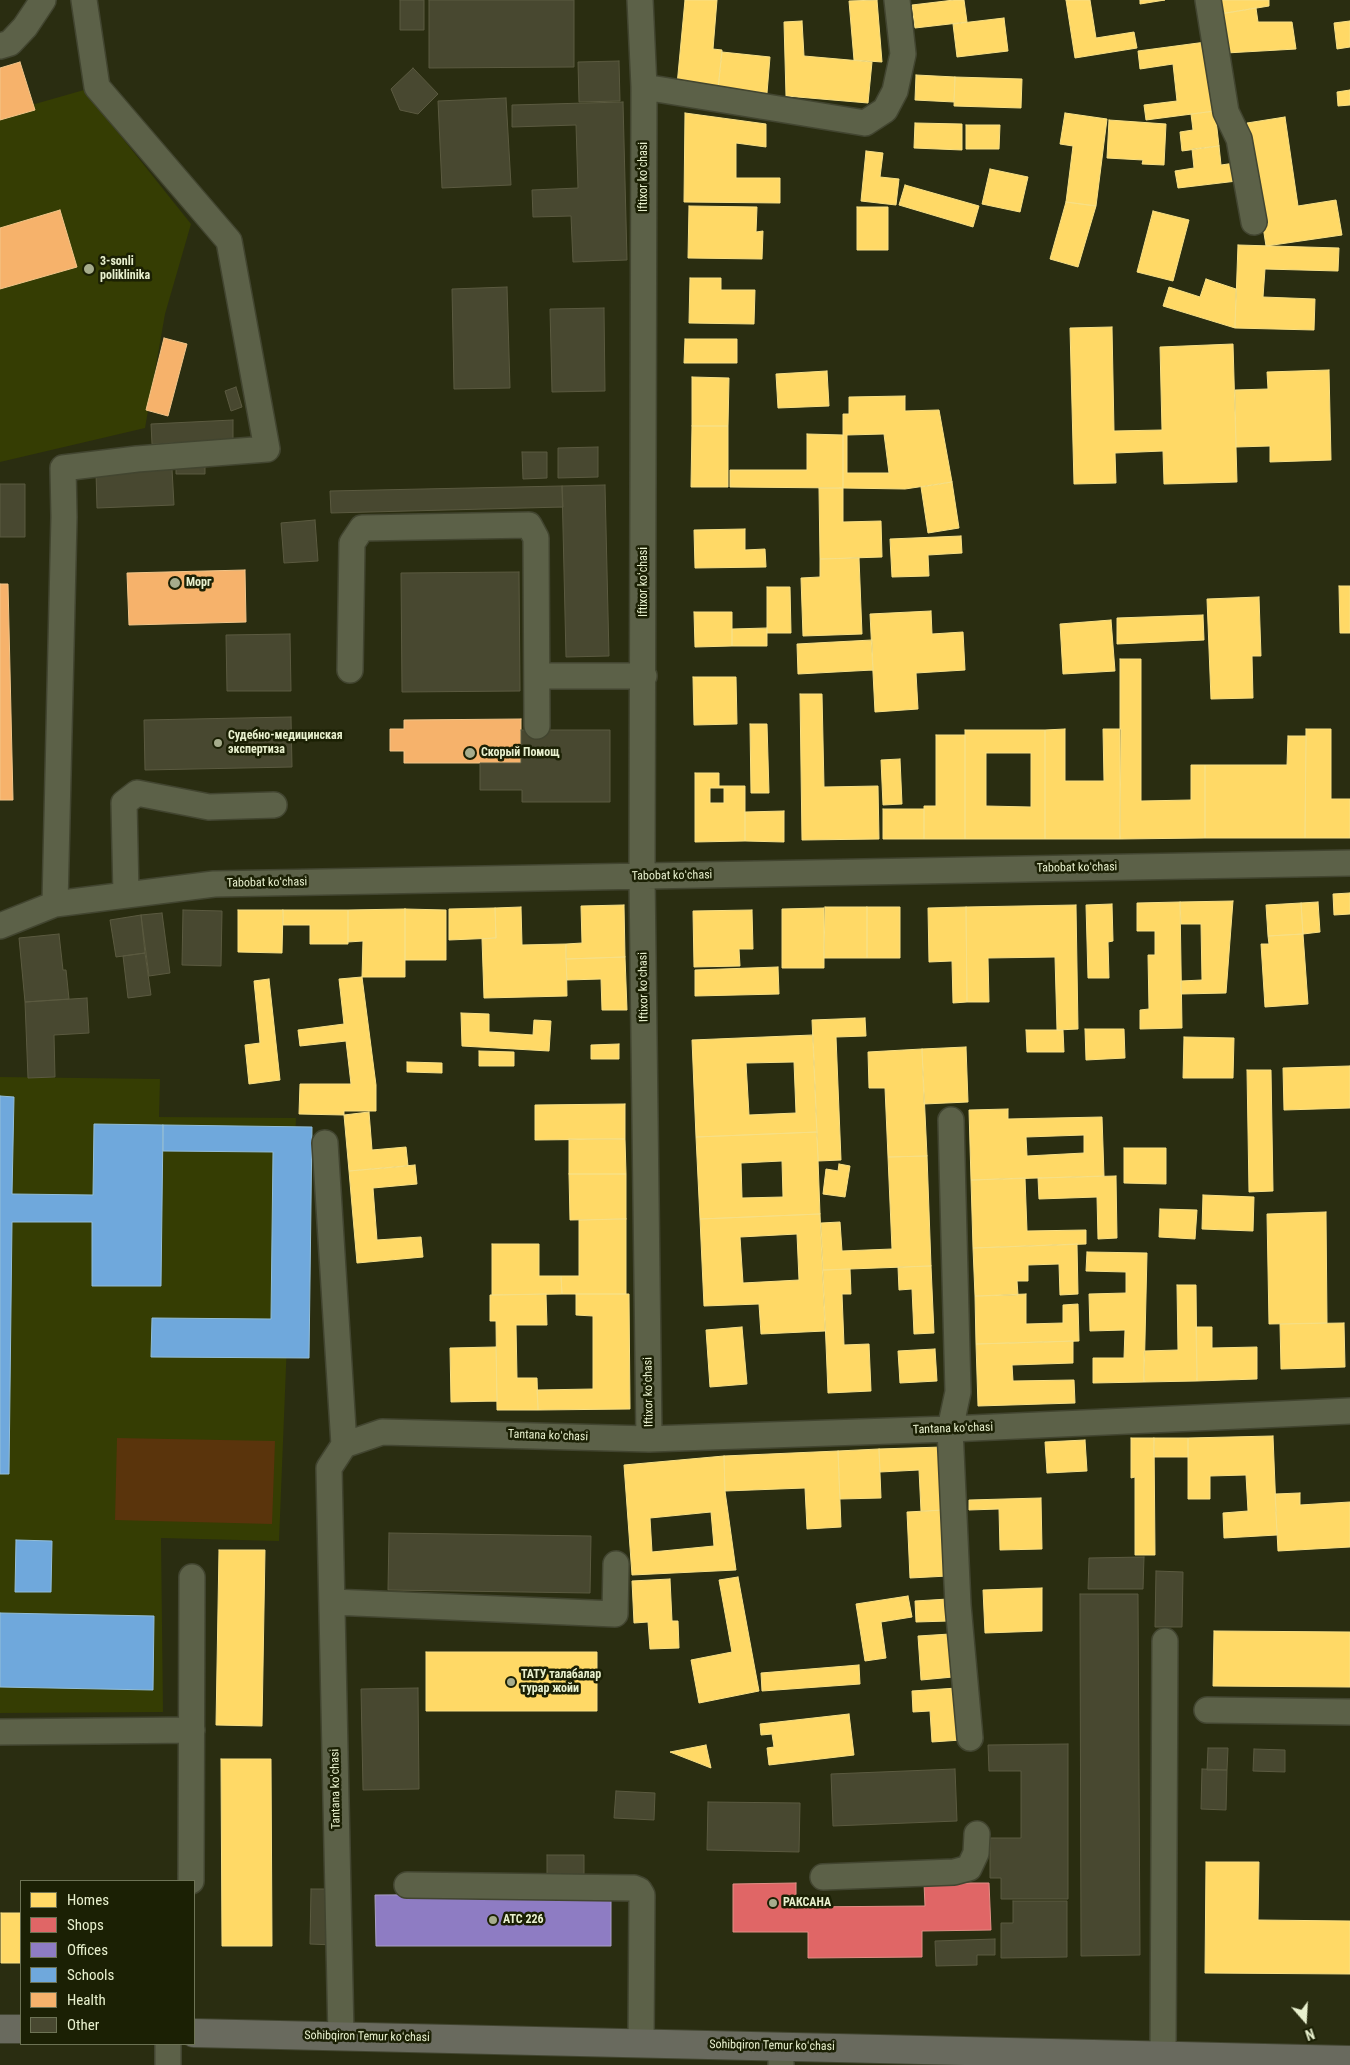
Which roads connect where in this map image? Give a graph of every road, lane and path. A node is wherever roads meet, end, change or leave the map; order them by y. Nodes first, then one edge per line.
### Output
1 (43, 0) edge
2 (84, 0) edge
3 (640, 0) edge
4 (897, 0) edge
5 (1208, 0) edge
6 (0, 46) edge
7 (644, 87) junction
8 (1254, 222) dead end
9 (350, 670) dead end
10 (537, 676) junction
11 (644, 676) junction
12 (537, 726) dead end
13 (274, 805) dead end
14 (1350, 862) edge
15 (642, 877) junction
16 (126, 894) junction
17 (55, 904) junction
18 (0, 926) edge
19 (951, 1120) dead end
20 (325, 1143) dead end
21 (1350, 1411) edge
22 (950, 1429) junction
23 (649, 1439) junction
24 (344, 1445) junction
25 (616, 1564) dead end
26 (192, 1577) dead end
27 (332, 1602) junction
28 (1165, 1642) dead end
29 (1207, 1710) dead end
30 (1350, 1712) edge
31 (192, 1730) junction
32 (0, 1732) edge
33 (970, 1738) dead end
34 (977, 1834) dead end
35 (823, 1877) dead end
36 (191, 1880) edge
37 (407, 1884) dead end
38 (0, 2029) edge
39 (20, 2029) edge
40 (195, 2033) edge
41 (341, 2037) junction
42 (641, 2044) junction
43 (168, 2045) edge
44 (781, 2056) edge
45 (1163, 2056) junction
46 (1122, 2060) edge
47 (1350, 2060) edge
48 (168, 2065) edge

1 - 6 street
2 - 17 street
3 - 7 street, Iftixor koʻchasi
4 - 7 street
5 - 8 street
7 - 11 street, Iftixor koʻchasi
9 - 10 street
10 - 11 street
10 - 12 street
11 - 15 street, Iftixor koʻchasi
13 - 16 street
14 - 15 street, Tabobat koʻchasi
15 - 16 street, Tabobat koʻchasi
15 - 23 street, Iftixor koʻchasi
16 - 17 street, Tabobat koʻchasi
17 - 18 street, Tabobat koʻchasi
19 - 22 street
20 - 24 street
21 - 22 street, Tantana koʻchasi
22 - 23 street, Tantana koʻchasi
22 - 33 street
23 - 24 street, Tantana koʻchasi
24 - 27 street, Tantana koʻchasi
25 - 27 street
26 - 31 street
27 - 41 street, Tantana koʻchasi
28 - 45 street
29 - 30 street
31 - 32 street
31 - 36 street
34 - 35 street
37 - 42 street
38 - 39 main road
40 - 41 main road, Sohibqiron Temur koʻchasi
41 - 42 main road, Sohibqiron Temur koʻchasi
42 - 44 main road, Sohibqiron Temur koʻchasi
43 - 48 street
44 - 46 main road, Sohibqiron Temur koʻchasi
45 - 46 main road, Sohibqiron Temur koʻchasi
45 - 47 main road, Sohibqiron Temur koʻchasi

